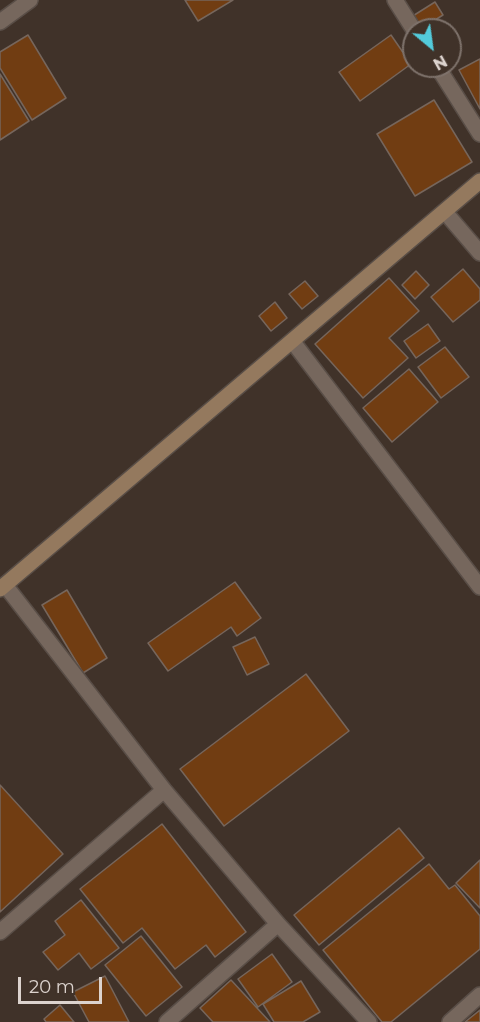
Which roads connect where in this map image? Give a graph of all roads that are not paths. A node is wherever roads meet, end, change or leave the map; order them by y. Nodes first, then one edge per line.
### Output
1 (30, 0) edge
2 (395, 0) edge
3 (406, 18) edge
4 (0, 22) edge
5 (445, 78) edge
6 (480, 134) edge
7 (480, 181) edge
8 (444, 212) junction
9 (480, 253) edge
10 (293, 342) junction
11 (480, 586) edge
12 (3, 587) edge
13 (164, 790) junction
14 (278, 924) junction
15 (0, 932) edge
16 (480, 995) edge
17 (167, 1022) edge
18 (369, 1022) edge
19 (450, 1022) edge

1 - 4 street
2 - 3 street
5 - 6 street
7 - 8 street
8 - 9 street
8 - 10 street
10 - 11 street
10 - 12 street
12 - 13 street
13 - 14 street
13 - 15 street
14 - 17 street
14 - 18 street
16 - 19 street

